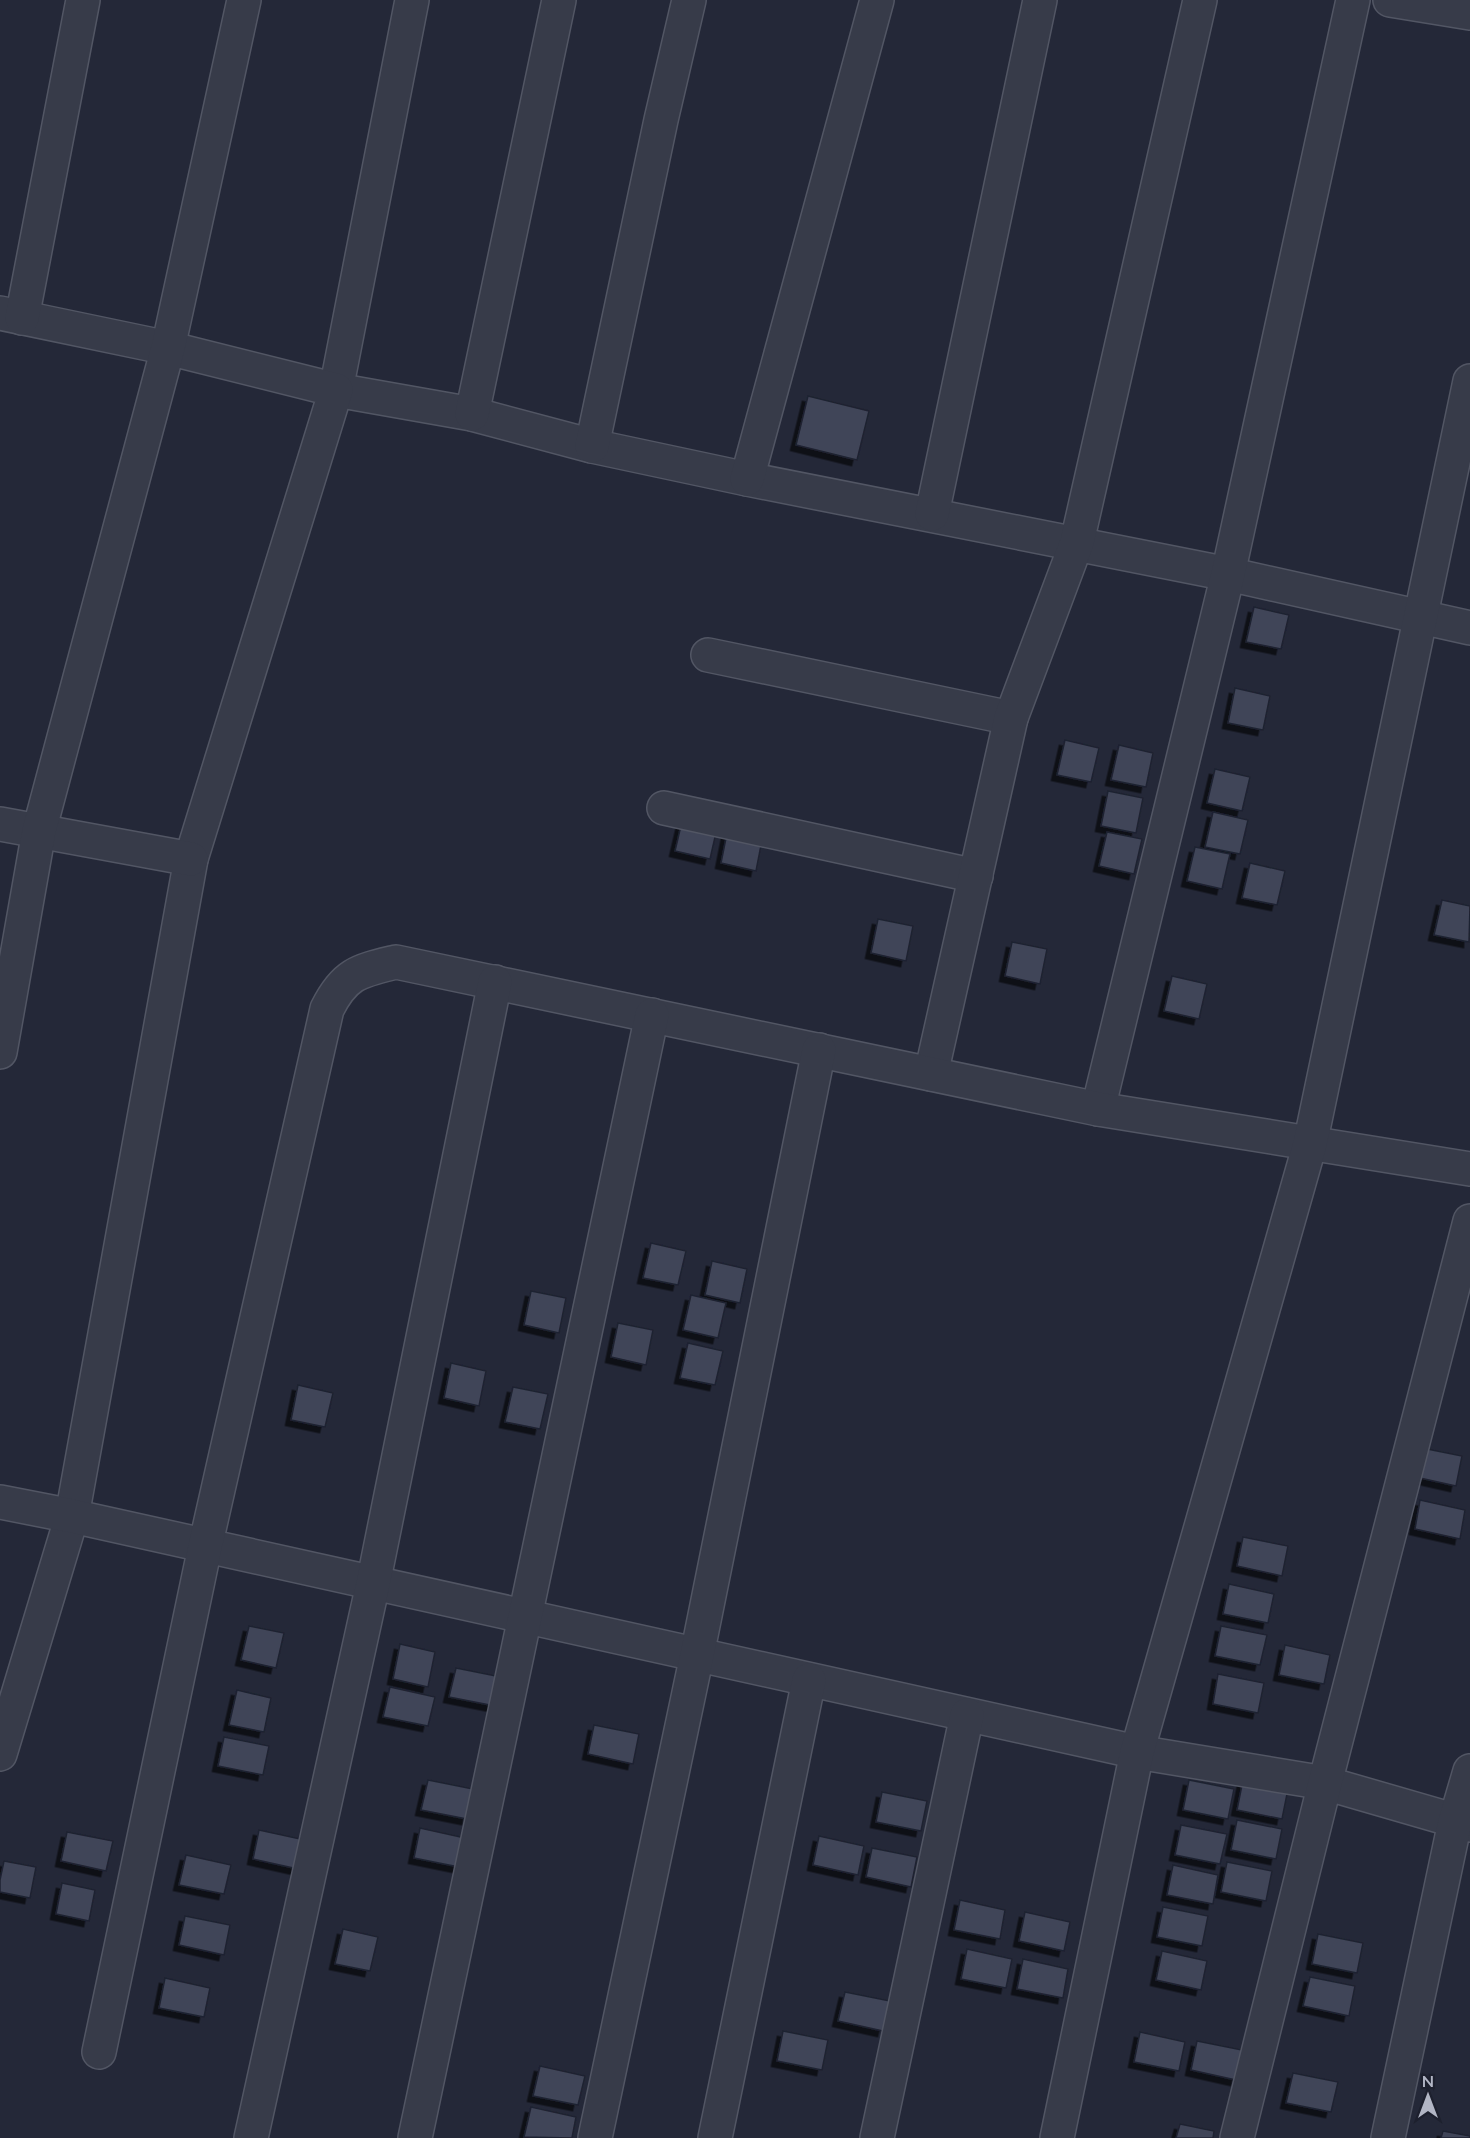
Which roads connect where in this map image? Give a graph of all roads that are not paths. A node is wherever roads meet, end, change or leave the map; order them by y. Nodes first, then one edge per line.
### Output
1 (83, 0) edge
2 (244, 0) edge
3 (412, 0) edge
4 (560, 0) edge
5 (689, 0) edge
6 (877, 0) edge
7 (1040, 0) edge
8 (1200, 0) edge
9 (1353, 0) edge
10 (1390, 0) edge
11 (1470, 13) edge
12 (11, 315) edge
13 (168, 348) junction
14 (1470, 381) edge
15 (336, 390) junction
16 (472, 414) junction
17 (592, 446) junction
18 (747, 479) junction
19 (932, 514) junction
20 (1077, 542) junction
21 (1228, 574) junction
22 (1420, 616) junction
23 (1470, 628) edge
24 (708, 655) dead end
25 (1011, 718) junction
26 (664, 808) dead end
27 (0, 824) edge
28 (39, 831) junction
29 (191, 859) junction
30 (976, 876) junction
31 (495, 982) junction
32 (652, 1015) junction
33 (819, 1050) junction
34 (0, 1052) edge
35 (931, 1074) junction
36 (1098, 1109) junction
37 (1310, 1144) junction
38 (1470, 1169) edge
39 (1470, 1221) edge
40 (0, 1502) edge
41 (72, 1516) junction
42 (205, 1546) junction
43 (372, 1584) junction
44 (524, 1617) junction
45 (697, 1655) junction
46 (809, 1680) junction
47 (967, 1714) junction
48 (1137, 1752) junction
49 (0, 1754) edge
50 (1470, 1771) edge
51 (1325, 1783) junction
52 (1463, 1823) edge
53 (99, 2052) dead end
54 (251, 2138) edge
55 (415, 2138) edge
56 (595, 2138) edge
57 (715, 2138) edge
58 (877, 2138) edge
59 (1057, 2138) edge
60 (1237, 2138) edge
61 (1388, 2138) edge

1 - 12 street
2 - 13 street
3 - 15 street
4 - 16 street
5 - 17 street
6 - 18 street
7 - 19 street
8 - 20 street
9 - 21 street
10 - 11 street
12 - 13 street
13 - 15 street
13 - 28 street
14 - 22 street
15 - 16 street
15 - 29 street
16 - 17 street
17 - 18 street
18 - 19 street
19 - 20 street
20 - 21 street
20 - 25 street
21 - 22 street
21 - 36 street
22 - 23 street
22 - 37 street
24 - 25 street
25 - 30 street
26 - 30 street
27 - 28 street
28 - 29 street
28 - 34 street
29 - 41 street
30 - 35 street
31 - 32 street
31 - 42 street
31 - 43 street
32 - 33 street
32 - 44 street
33 - 35 street
33 - 45 street
35 - 36 street
36 - 37 street
37 - 38 street
37 - 48 street
39 - 51 street
40 - 41 street
41 - 42 street
41 - 49 street
42 - 43 street
42 - 53 street
43 - 44 street
43 - 54 street
44 - 45 street
44 - 55 street
45 - 46 street
45 - 56 street
46 - 47 street
46 - 57 street
47 - 48 street
47 - 58 street
48 - 51 street
48 - 59 street
50 - 52 street
51 - 52 street
51 - 60 street
52 - 61 street

